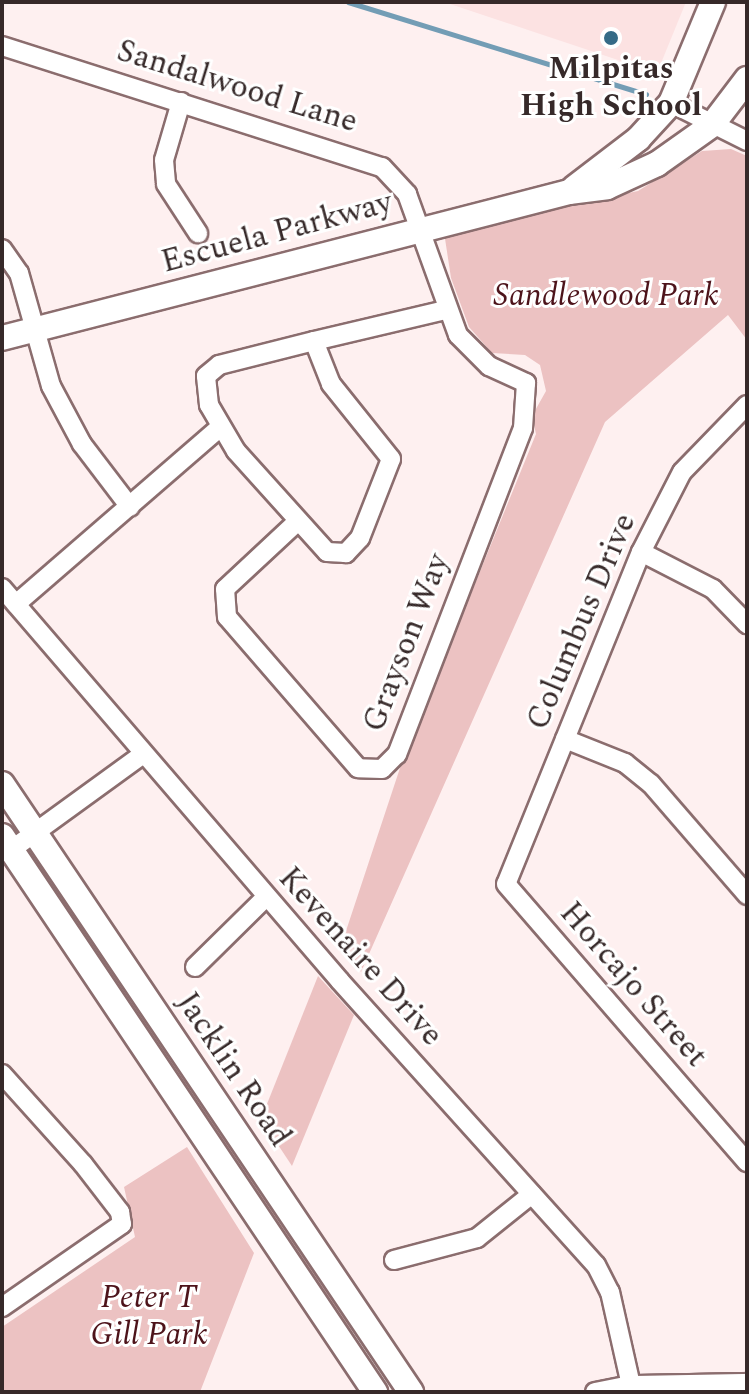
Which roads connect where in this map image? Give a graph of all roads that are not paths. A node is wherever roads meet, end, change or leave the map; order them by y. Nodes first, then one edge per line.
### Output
1 (713, 2) edge
2 (2, 46) edge
3 (745, 93) edge
4 (181, 102) junction
5 (671, 103) junction
6 (712, 125) junction
7 (747, 141) edge
8 (569, 192) junction
9 (416, 230) junction
10 (198, 233) dead end
11 (2, 249) edge
12 (445, 310) junction
13 (34, 330) junction
14 (2, 338) edge
15 (314, 341) junction
16 (747, 405) edge
17 (220, 427) junction
18 (523, 428) joint
19 (130, 507) junction
20 (298, 521) junction
21 (641, 552) junction
22 (2, 588) edge
23 (16, 604) junction
24 (747, 624) edge
25 (565, 739) junction
26 (143, 754) junction
27 (2, 784) edge
28 (34, 833) junction
29 (6, 843) edge
30 (506, 884) joint
31 (747, 895) edge
32 (266, 897) junction
33 (195, 967) dead end
34 (2, 1074) edge
35 (747, 1162) edge
36 (532, 1194) junction
37 (394, 1260) dead end
38 (2, 1307) edge
39 (747, 1383) edge
40 (631, 1385) junction
41 (375, 1392) edge
42 (411, 1392) edge
43 (595, 1392) edge

1 - 5 main road, Escuela Parkway
2 - 4 street, Sandalwood Lane
3 - 6 main road, Escuela Parkway
4 - 9 street, Sandalwood Lane
4 - 10 street
5 - 6 street
5 - 8 main road, Escuela Parkway
6 - 7 street
6 - 8 main road, Escuela Parkway
8 - 9 main road, Escuela Parkway
9 - 12 street, Sandalwood Lane
9 - 13 main road, Escuela Parkway
11 - 13 street
12 - 15 street
12 - 18 street, Sandalwood Lane
13 - 14 main road, Escuela Parkway
13 - 19 street
15 - 17 street
15 - 20 street
16 - 21 street, Columbus Drive
17 - 19 street
17 - 20 street
18 - 20 street, Grayson Way
19 - 23 street
21 - 24 street
21 - 25 street, Columbus Drive
22 - 23 street, Kevenaire Drive
23 - 26 street, Kevenaire Drive
25 - 30 street, Columbus Drive
25 - 31 street
26 - 28 street
26 - 32 street, Kevenaire Drive
27 - 28 main road, Jacklin Road
28 - 29 street
28 - 42 main road, Jacklin Road
29 - 41 main road, Jacklin Road
30 - 35 street, Horcajo Street
32 - 33 street
32 - 36 street, Kevenaire Drive
34 - 38 street
36 - 37 street
36 - 40 street, Kevenaire Drive
39 - 40 street
40 - 43 street

